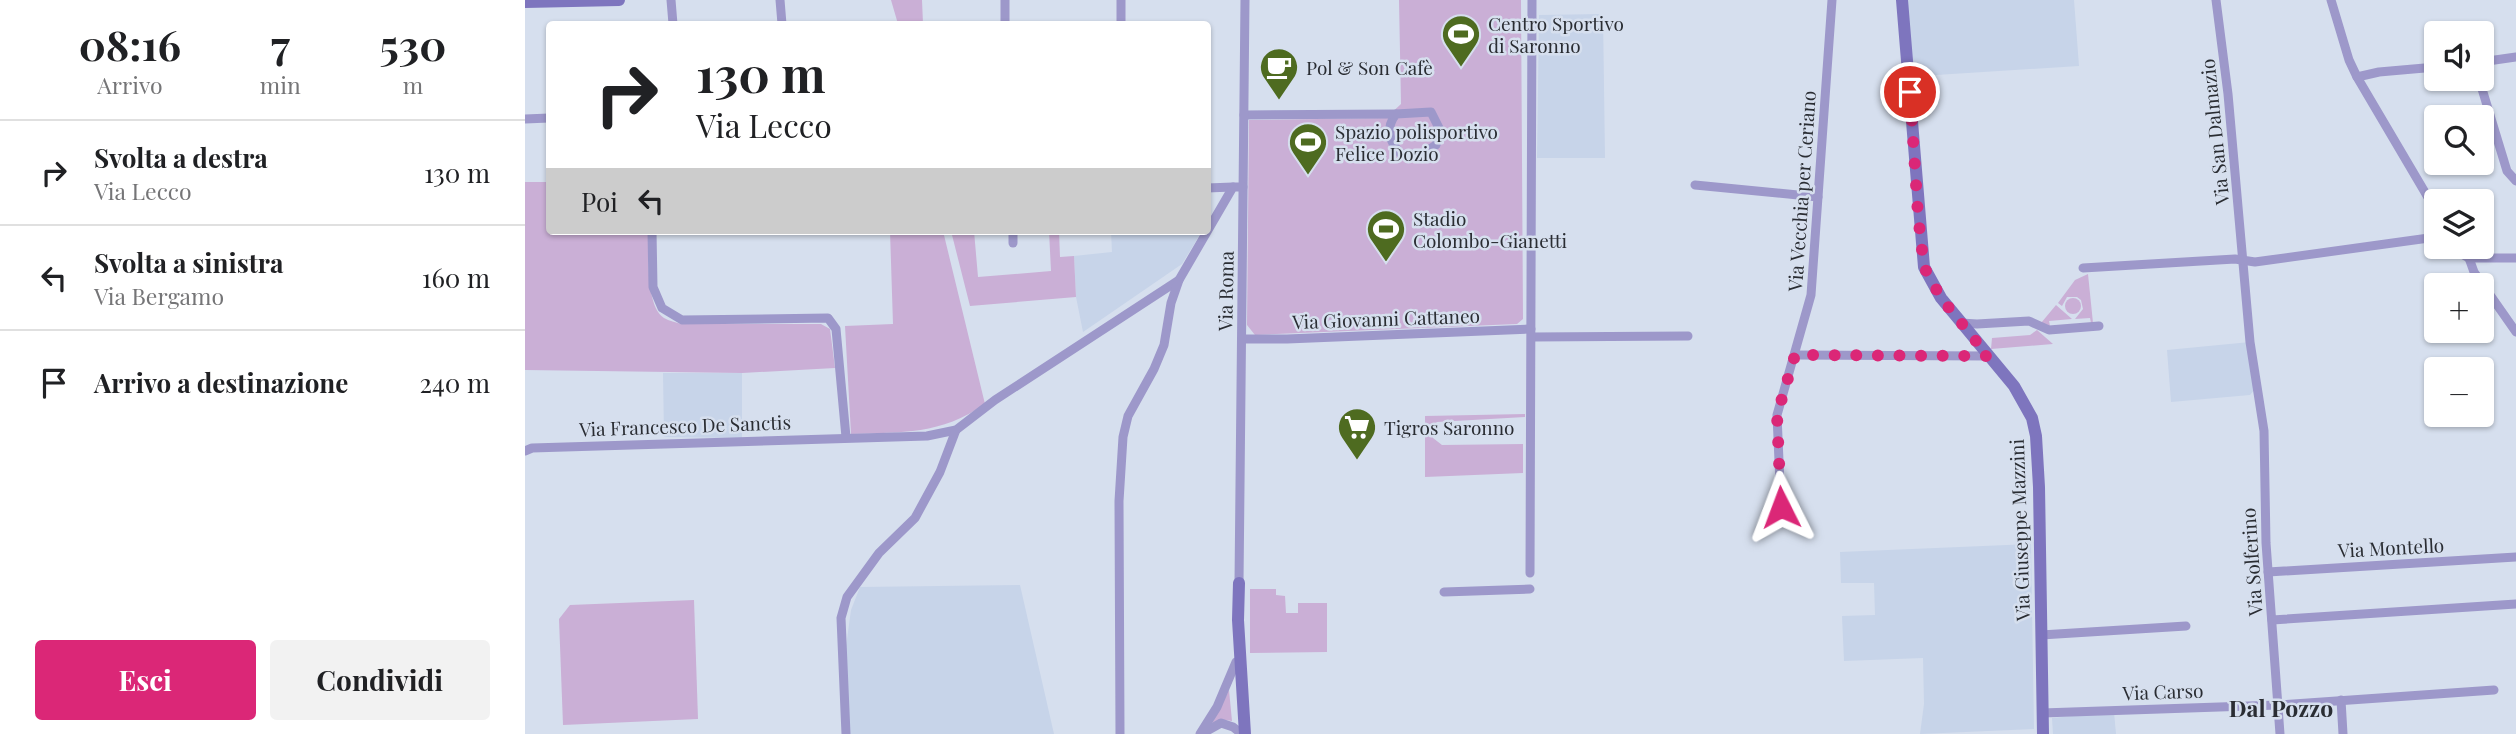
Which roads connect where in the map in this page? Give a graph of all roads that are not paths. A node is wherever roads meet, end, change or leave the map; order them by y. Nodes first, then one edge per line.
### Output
1 (619, 0) edge
2 (671, 0) edge
3 (780, 0) edge
4 (1005, 0) edge
5 (1121, 0) edge
6 (1245, 0) edge
7 (1532, 0) edge
8 (1832, 0) edge
9 (1902, 0) edge
10 (2215, 0) edge
11 (2331, 0) edge
12 (525, 2) edge
13 (673, 21) edge
14 (782, 21) edge
15 (1005, 21) edge
16 (1121, 21) edge
17 (2516, 57) edge
18 (2494, 60) edge
19 (2424, 68) edge
20 (2357, 77) junction
21 (2483, 91) edge
22 (1396, 114) junction
23 (1244, 115) junction
24 (546, 118) edge
25 (525, 119) edge
26 (2516, 181) edge
27 (1695, 186) dead end
28 (1233, 187) junction
29 (1243, 187) junction
30 (1211, 188) edge
31 (2424, 191) edge
32 (1818, 197) junction
33 (1211, 225) edge
34 (652, 235) edge
35 (1013, 235) edge
36 (1205, 235) edge
37 (2424, 239) edge
38 (1013, 243) dead end
39 (2494, 258) edge
40 (2516, 258) edge
41 (2469, 259) edge
42 (2243, 260) junction
43 (2083, 268) dead end
44 (1179, 280) junction
45 (1961, 323) junction
46 (2099, 326) dead end
47 (2516, 332) edge
48 (1532, 333) junction
49 (1688, 336) dead end
50 (1242, 339) junction
51 (1795, 355) junction
52 (1988, 356) junction
53 (2256, 388) joint
54 (956, 430) junction
55 (846, 437) junction
56 (525, 451) edge
57 (1781, 507) dead end
58 (2516, 557) edge
59 (2268, 572) junction
60 (1530, 573) dead end
61 (1239, 583) joint
62 (1530, 589) dead end
63 (1444, 592) dead end
64 (2516, 604) edge
65 (1238, 620) junction
66 (2273, 620) junction
67 (2186, 626) dead end
68 (2041, 635) junction
69 (1235, 662) junction
70 (2494, 690) dead end
71 (2341, 700) junction
72 (2278, 705) junction
73 (2042, 713) junction
74 (1240, 733) edge
75 (846, 734) edge
76 (1120, 734) edge
77 (1202, 734) edge
78 (2043, 734) edge
79 (2280, 734) edge
80 (2343, 734) edge

1 - 12 street
2 - 13 street
3 - 14 street
4 - 15 street
5 - 16 street
6 - 23 street, Via Roma
7 - 48 street
8 - 32 street, Via Vecchia per Ceriano
9 - 45 street, Via Giuseppe Mazzini
10 - 42 street, Via San Dalmazio
11 - 20 street
17 - 18 street
19 - 20 street
20 - 31 street
21 - 26 street
22 - 22 street
22 - 23 street
23 - 29 street, Via Roma
24 - 25 street
27 - 32 street
28 - 29 street
28 - 30 street
28 - 33 street
29 - 50 street, Via Roma
32 - 51 street, Via Vecchia per Ceriano
34 - 55 street
35 - 38 street
36 - 44 street
37 - 42 street
39 - 40 street
41 - 47 street
42 - 43 street
42 - 53 street, Via San Dalmazio
44 - 54 street
44 - 76 street
45 - 46 street
45 - 52 street, Via Giuseppe Mazzini
48 - 49 street, Via Giovanni Cattaneo
48 - 50 street, Via Giovanni Cattaneo
48 - 60 street
50 - 61 street, Via Roma
51 - 52 street
51 - 57 street, Via Vecchia per Ceriano
52 - 68 street, Via Giuseppe Mazzini
53 - 59 street, Via Solferino
54 - 55 street, Via Francesco De Sanctis
54 - 75 street
55 - 56 street, Via Francesco De Sanctis
58 - 59 street, Via Montello
59 - 66 street, Via Solferino
61 - 65 street
62 - 63 street
64 - 66 street
65 - 69 street
65 - 74 street
66 - 72 street, Via Solferino
67 - 68 street, Via Giuseppe Mazzini
68 - 73 street, Via Giuseppe Mazzini
69 - 74 street
69 - 77 street
70 - 71 street, Via Carso
71 - 72 street, Via Carso
71 - 80 street
72 - 73 street, Via Carso
72 - 79 street, Via Solferino
73 - 78 street, Via Giuseppe Mazzini
74 - 77 street

